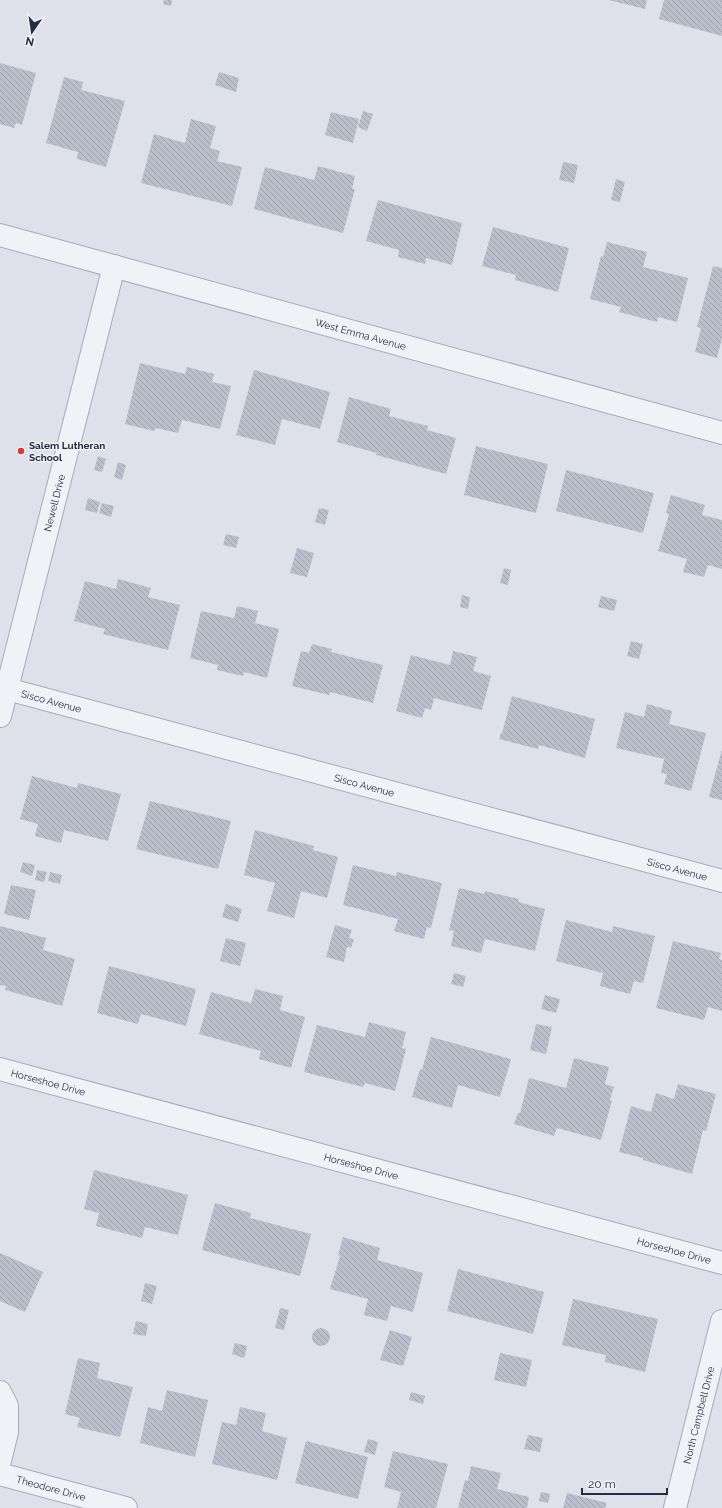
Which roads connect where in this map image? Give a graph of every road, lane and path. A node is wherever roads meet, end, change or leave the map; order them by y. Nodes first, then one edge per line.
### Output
1 (0, 235) edge
2 (114, 266) junction
3 (722, 433) edge
4 (7, 689) junction
5 (0, 716) edge
6 (722, 881) edge
7 (0, 1069) edge
8 (722, 1264) edge
9 (722, 1321) edge
10 (0, 1392) edge
11 (0, 1461) edge
12 (0, 1474) edge
13 (126, 1508) edge
14 (675, 1508) edge

1 - 2 street, West Emma Avenue
2 - 3 street, West Emma Avenue
2 - 4 street, Newell Drive
4 - 5 street, Newell Drive
4 - 6 street, Sisco Avenue
7 - 8 street, Horseshoe Drive
9 - 14 street, North Campbell Drive
10 - 11 street
12 - 13 street, Theodore Drive

